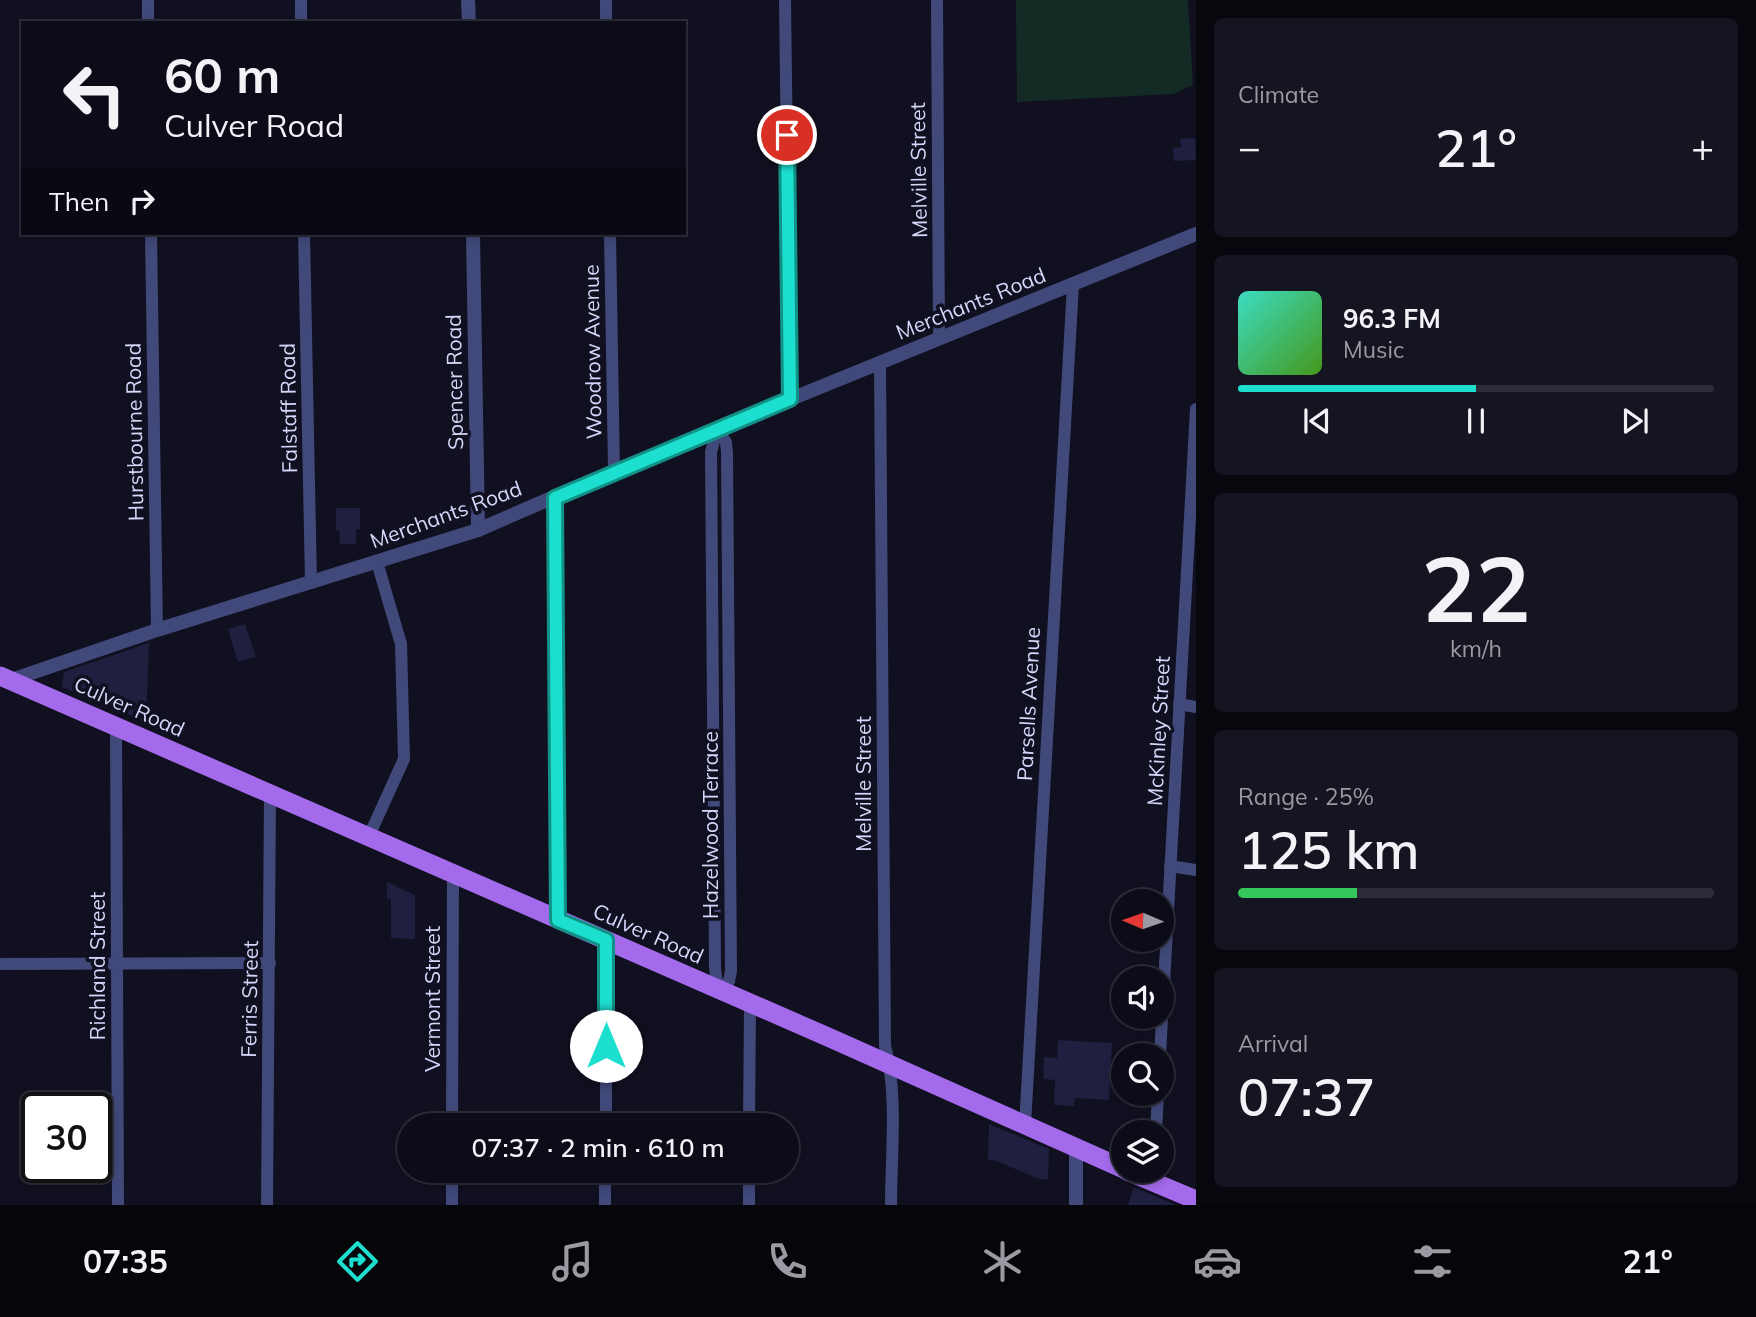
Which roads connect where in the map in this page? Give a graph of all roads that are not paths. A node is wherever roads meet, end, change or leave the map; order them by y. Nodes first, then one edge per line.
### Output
1 (148, 0) edge
2 (301, 0) edge
3 (468, 0) edge
4 (606, 0) edge
5 (785, 0) edge
6 (937, 0) edge
7 (148, 21) edge
8 (301, 21) edge
9 (469, 21) edge
10 (606, 21) edge
11 (1196, 234) edge
12 (151, 235) edge
13 (304, 235) edge
14 (473, 235) edge
15 (610, 235) edge
16 (1073, 285) junction
17 (939, 339) junction
18 (880, 363) junction
19 (790, 399) junction
20 (1196, 409) edge
21 (717, 430) junction
22 (614, 471) junction
23 (555, 498) junction
24 (478, 530) junction
25 (1192, 545) edge
26 (377, 562) junction
27 (311, 583) junction
28 (157, 630) junction
29 (5, 678) edge
30 (1180, 704) junction
31 (1196, 707) edge
32 (116, 726) junction
33 (270, 793) junction
34 (369, 836) junction
35 (1170, 866) junction
36 (1196, 870) edge
37 (453, 873) junction
38 (558, 920) junction
39 (606, 940) junction
40 (117, 963) junction
41 (270, 963) junction
42 (0, 964) edge
43 (722, 992) junction
44 (750, 1004) junction
45 (1161, 1043) edge
46 (890, 1065) junction
47 (452, 1113) edge
48 (606, 1113) edge
49 (749, 1113) edge
50 (1025, 1125) junction
51 (1076, 1147) junction
52 (1111, 1163) edge
53 (452, 1183) edge
54 (606, 1183) edge
55 (749, 1183) edge
56 (1165, 1183) edge
57 (1196, 1200) edge
58 (118, 1205) edge
59 (267, 1205) edge
60 (452, 1205) edge
61 (605, 1205) edge
62 (749, 1205) edge
63 (891, 1205) edge
64 (1076, 1205) edge

1 - 7 street
2 - 8 street
3 - 9 street
4 - 10 street
5 - 19 street
6 - 17 street, Melville Street
11 - 16 street, Merchants Road
12 - 28 street, Hurstbourne Road
13 - 27 street, Falstaff Road
14 - 24 street, Spencer Road
15 - 22 street, Woodrow Avenue
16 - 17 street, Merchants Road
16 - 50 street, Parsells Avenue
17 - 18 street, Merchants Road
18 - 19 street, Merchants Road
18 - 46 street, Melville Street
19 - 21 street, Merchants Road
20 - 25 street, McKinley Street
21 - 22 street, Merchants Road
21 - 43 street, Hazelwood Terrace
22 - 23 street, Merchants Road
23 - 24 street, Merchants Road
23 - 38 street
24 - 26 street, Merchants Road
25 - 30 street, McKinley Street
26 - 27 street, Merchants Road
26 - 34 street
27 - 28 street, Merchants Road
28 - 29 street, Merchants Road
29 - 32 main road, Culver Road
30 - 31 street
30 - 35 street, McKinley Street
32 - 33 main road, Culver Road
32 - 40 street, Richland Street
33 - 34 main road, Culver Road
33 - 41 street, Ferris Street
34 - 37 main road, Culver Road
35 - 36 street
35 - 45 street, McKinley Street
37 - 38 main road, Culver Road
37 - 47 street, Vermont Street
38 - 39 main road, Culver Road
39 - 43 main road, Culver Road
39 - 48 street
40 - 41 street
40 - 42 street
40 - 58 street, Richland Street
41 - 59 street, Ferris Street
43 - 44 main road, Culver Road
44 - 46 main road, Culver Road
44 - 49 street
46 - 50 main road, Culver Road
46 - 63 street, Melville Street
50 - 51 main road, Culver Road
51 - 52 main road, Culver Road
51 - 64 street
53 - 60 street
54 - 61 street
55 - 62 street
56 - 57 main road, Culver Road

